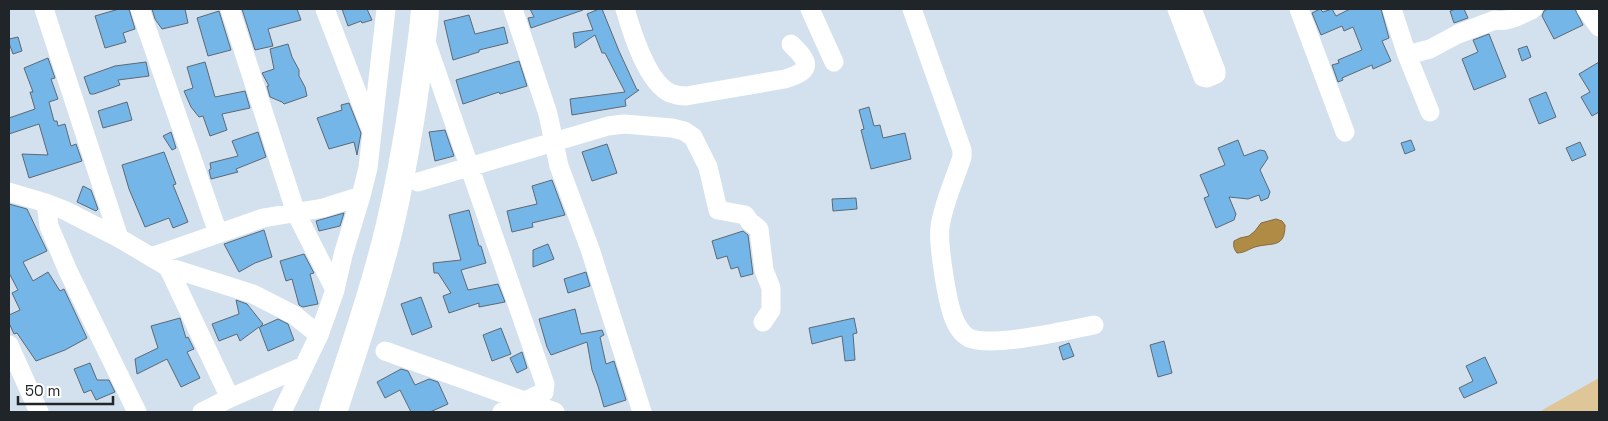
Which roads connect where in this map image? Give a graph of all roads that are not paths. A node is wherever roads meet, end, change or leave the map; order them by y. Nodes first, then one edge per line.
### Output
1 (44, 9) edge
2 (140, 9) edge
3 (230, 9) edge
4 (324, 9) edge
5 (386, 9) edge
6 (408, 9) edge
7 (514, 9) edge
8 (625, 9) edge
9 (810, 9) edge
10 (912, 9) edge
11 (1177, 9) edge
12 (1192, 9) edge
13 (1299, 9) edge
14 (1392, 9) edge
15 (1533, 9) edge
16 (1586, 9) edge
17 (1493, 14) edge
18 (424, 21) edge
19 (1599, 27) edge
20 (791, 44) dead end
21 (1407, 55) junction
22 (834, 62) dead end
23 (1430, 112) dead end
24 (372, 132) junction
25 (1345, 132) dead end
26 (553, 143) junction
27 (470, 167) junction
28 (418, 182) dead end
29 (9, 192) edge
30 (361, 196) junction
31 (46, 203) junction
32 (296, 213) junction
33 (218, 233) junction
34 (120, 238) junction
35 (152, 257) junction
36 (168, 267) junction
37 (334, 290) junction
38 (763, 322) dead end
39 (1094, 325) dead end
40 (319, 334) junction
41 (9, 345) edge
42 (385, 350) dead end
43 (304, 366) junction
44 (230, 398) junction
45 (526, 401) junction
46 (39, 412) edge
47 (137, 412) edge
48 (202, 412) edge
49 (282, 412) edge
50 (318, 412) edge
51 (333, 412) edge
52 (502, 412) edge
53 (555, 412) edge
54 (642, 412) edge

1 - 34 street
2 - 33 street
3 - 32 street
4 - 24 street
5 - 24 street
6 - 50 highway
7 - 26 street
8 - 20 street
9 - 22 street
10 - 39 street
11 - 12 street
13 - 25 street
14 - 21 street
15 - 17 street
16 - 19 street
17 - 21 street
18 - 27 street
18 - 51 highway
21 - 23 street
24 - 30 street
26 - 27 street
26 - 38 street
26 - 54 street
27 - 28 street
27 - 45 street
29 - 31 street
30 - 32 street
30 - 37 street
31 - 34 street
31 - 47 street
32 - 33 street
32 - 37 street
33 - 35 street
34 - 35 street
35 - 36 street
36 - 40 street
36 - 44 street
37 - 40 street
40 - 43 street
41 - 46 street
42 - 45 street
43 - 44 street
43 - 49 street
44 - 48 street
45 - 52 street
45 - 53 street

